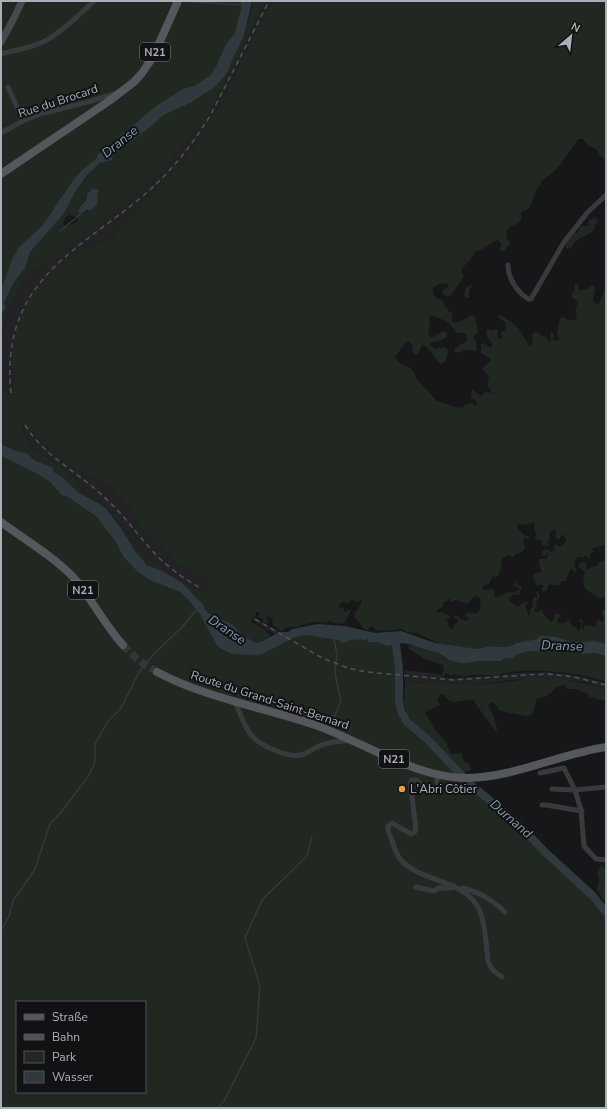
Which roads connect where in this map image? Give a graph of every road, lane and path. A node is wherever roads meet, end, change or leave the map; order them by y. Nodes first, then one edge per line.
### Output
1 (22, 1) edge
2 (94, 1) edge
3 (177, 3) edge
4 (1, 42) edge
5 (1, 54) edge
6 (8, 87) dead end
7 (122, 91) junction
8 (24, 121) junction
9 (1, 133) edge
10 (1, 174) edge
11 (606, 195) edge
12 (508, 265) dead end
13 (1, 522) edge
14 (123, 645) tunnel mouth
15 (157, 672) tunnel mouth
16 (235, 701) junction
17 (354, 740) junction
18 (606, 747) edge
19 (540, 773) dead end
20 (440, 775) junction
21 (606, 787) edge
22 (552, 789) dead end
23 (575, 790) junction
24 (542, 806) dead end
25 (582, 810) junction
26 (606, 860) edge
27 (454, 886) junction
28 (416, 887) dead end
29 (460, 889) junction
30 (505, 912) dead end
31 (502, 976) dead end

1 - 4 street
2 - 5 street
3 - 7 main road, N21
6 - 8 street
7 - 8 street, Rue du Brocard
7 - 10 main road, N21
8 - 9 street, Rue du Brocard
11 - 12 street
13 - 14 main road, N21
15 - 16 main road, Route du Grand-Saint-Bernard / N21
16 - 17 main road, Route du Grand-Saint-Bernard / N21
16 - 17 street
17 - 20 main road, Route du Grand-Saint-Bernard / N21
18 - 20 main road, Route du Grand-Saint-Bernard / N21
19 - 23 street
20 - 27 street
21 - 23 street
22 - 23 street
23 - 25 street
24 - 25 street
25 - 26 street
27 - 28 street
27 - 29 street
29 - 30 street
29 - 31 street

